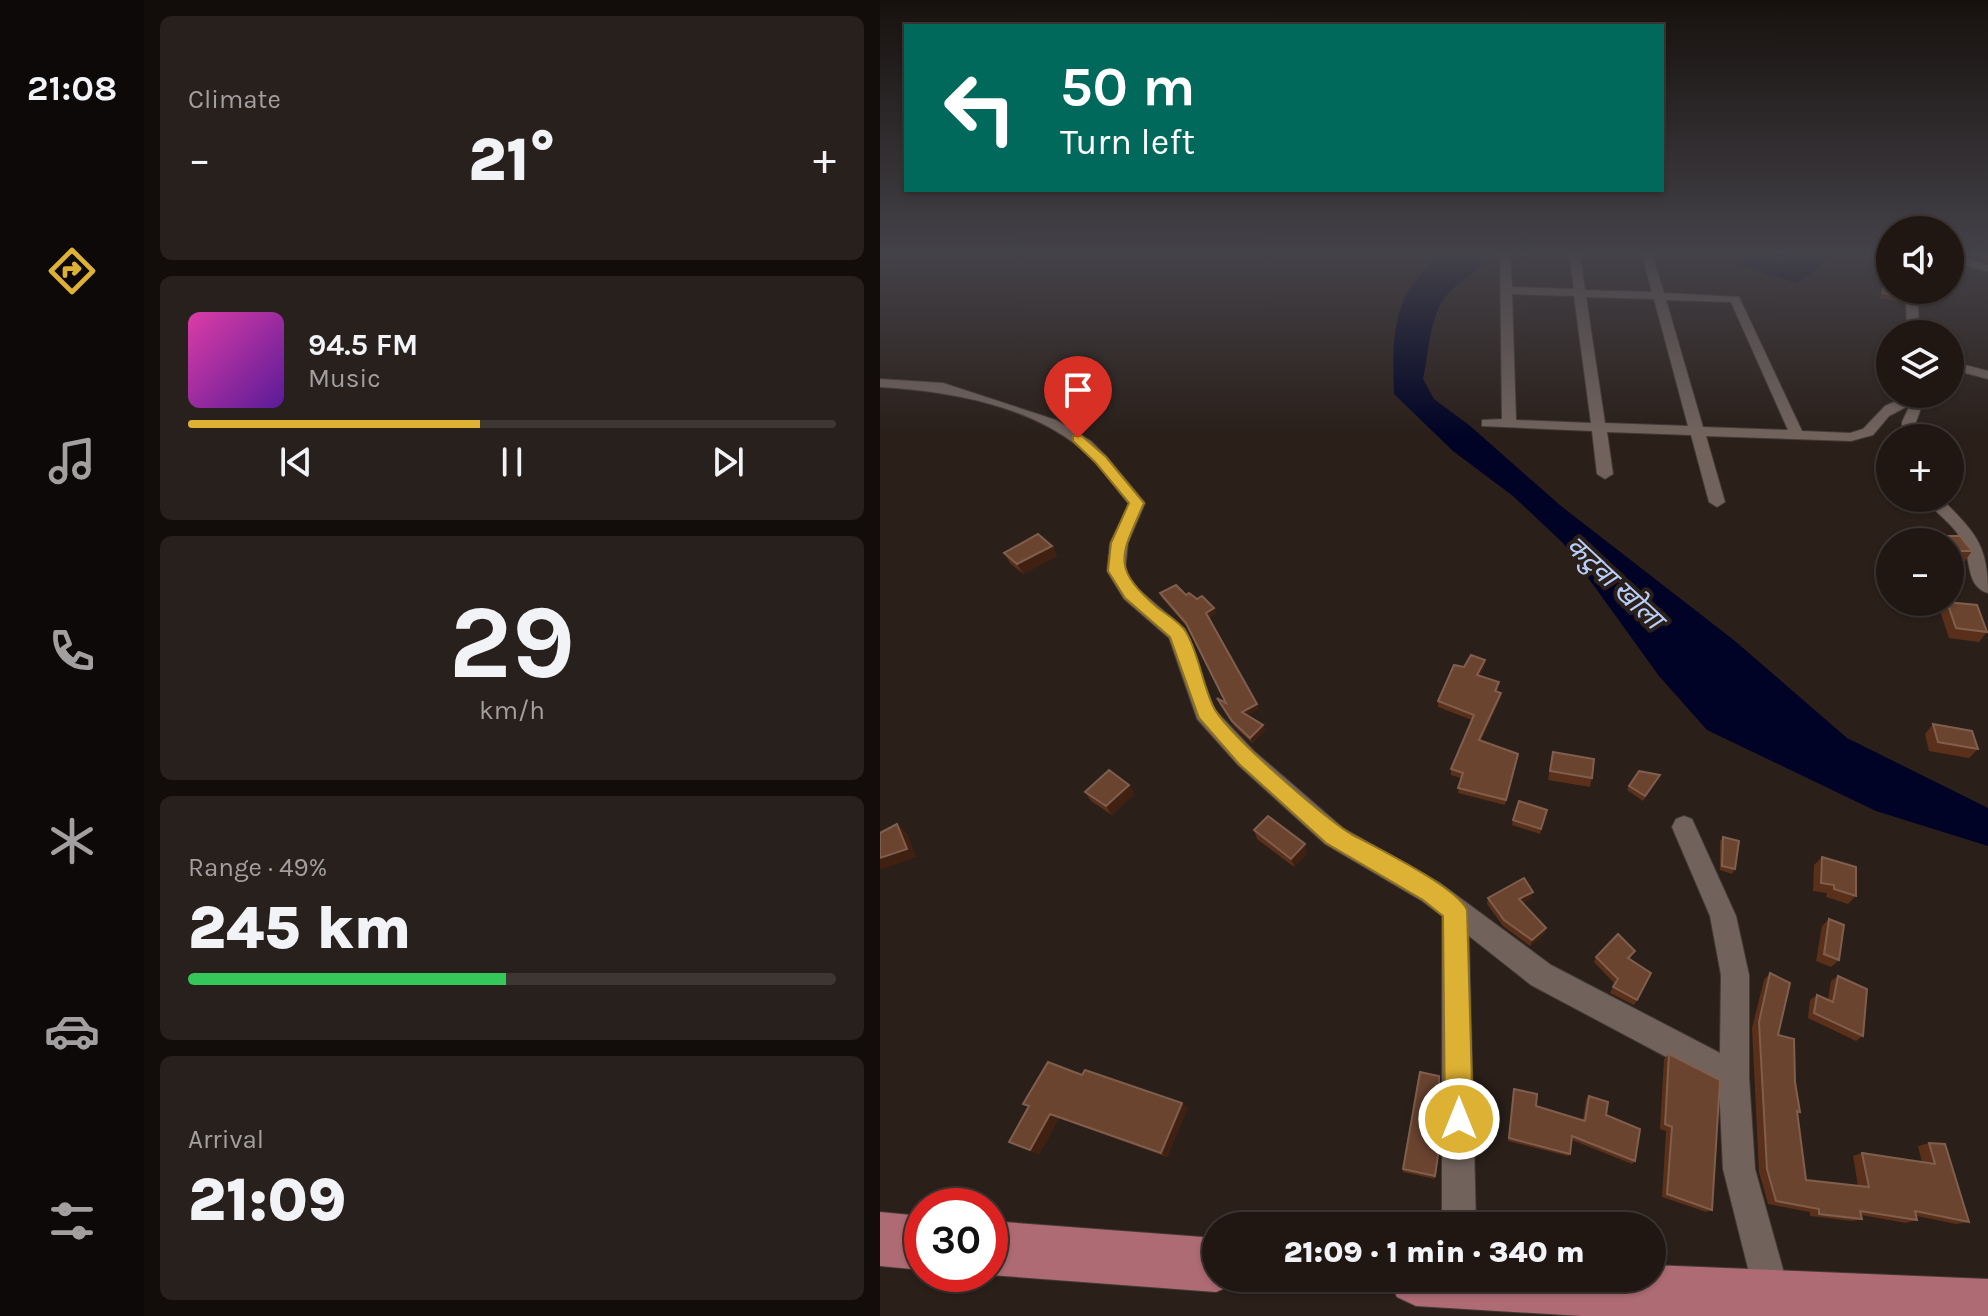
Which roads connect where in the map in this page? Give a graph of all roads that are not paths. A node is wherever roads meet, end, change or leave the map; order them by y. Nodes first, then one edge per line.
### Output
1 (1506, 312) edge
2 (1583, 312) edge
3 (1663, 312) edge
4 (1741, 312) edge
5 (1964, 369) edge
6 (1988, 375) edge
7 (880, 383) edge
8 (1889, 408) edge
9 (1487, 423) dead end
10 (1509, 424) junction
11 (1600, 428) junction
12 (1697, 433) junction
13 (1798, 437) junction
14 (1605, 474) dead end
15 (1717, 502) dead end
16 (1947, 512) edge
17 (1980, 543) edge
18 (1988, 587) edge
19 (1684, 827) dead end
20 (1455, 910) junction
21 (1734, 1077) junction
22 (1459, 1212) edge
23 (880, 1239) edge
24 (904, 1241) edge
25 (1008, 1249) edge
26 (1202, 1264) edge
27 (1495, 1292) edge
28 (1530, 1301) edge
29 (1988, 1307) edge
30 (1775, 1308) edge

1 - 10 street
2 - 11 street
3 - 12 street
4 - 13 street
5 - 6 street
7 - 20 street
8 - 13 street
9 - 10 street
10 - 11 street
11 - 12 street
11 - 14 street
12 - 13 street
12 - 15 street
16 - 17 street
17 - 18 street
19 - 21 street
20 - 21 street
20 - 22 street
21 - 30 street
23 - 24 main road
25 - 26 main road
27 - 28 main road
28 - 30 main road
29 - 30 main road

